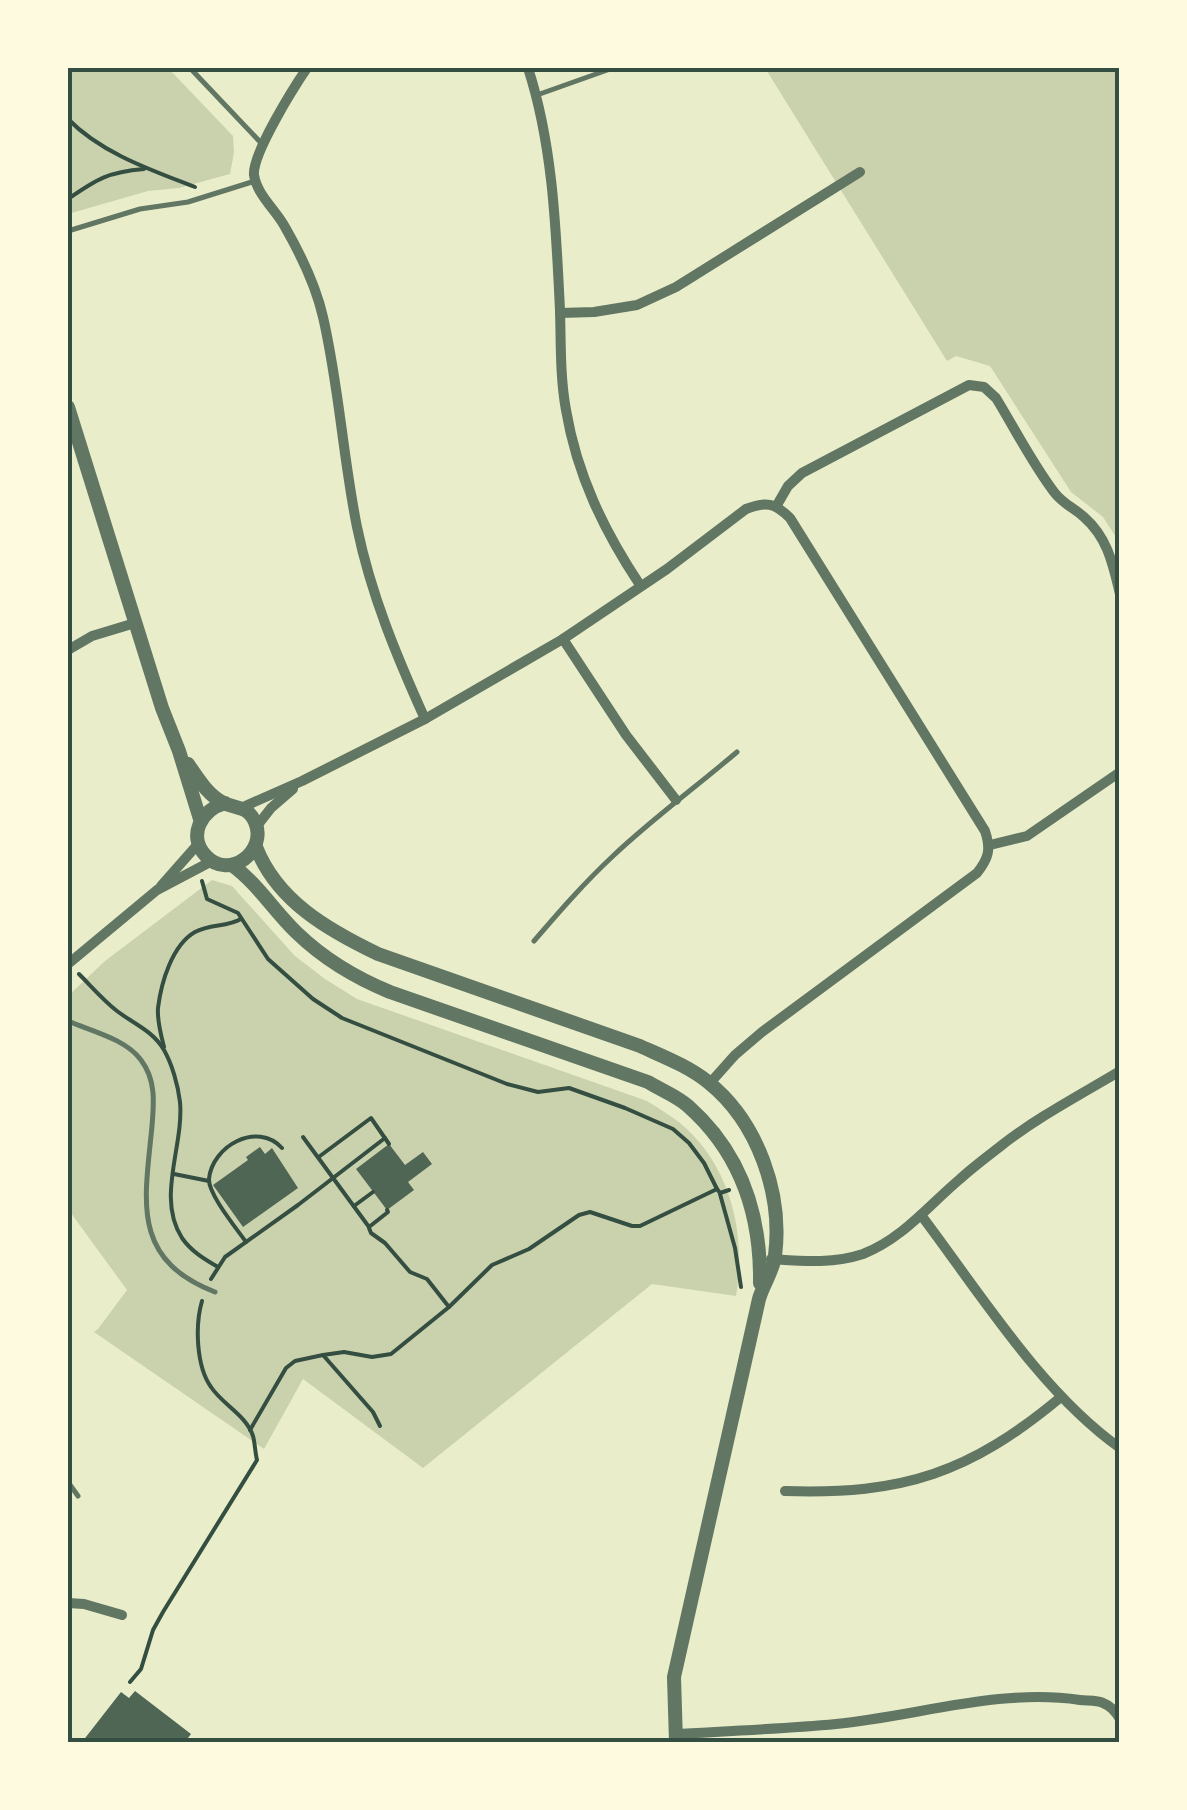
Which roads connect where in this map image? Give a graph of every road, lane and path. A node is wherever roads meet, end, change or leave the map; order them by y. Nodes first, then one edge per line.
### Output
1 (190, 68) edge
2 (307, 68) edge
3 (528, 68) edge
4 (613, 68) edge
5 (536, 95) junction
6 (68, 119) edge
7 (263, 146) junction
8 (149, 169) junction
9 (860, 172) dead end
10 (255, 181) junction
11 (212, 193) junction
12 (68, 199) edge
13 (68, 230) edge
14 (560, 313) junction
15 (68, 407) edge
16 (777, 505) junction
17 (640, 585) junction
18 (1120, 594) edge
19 (134, 623) junction
20 (563, 638) junction
21 (68, 650) edge
22 (425, 720) junction
23 (179, 751) junction
24 (737, 752) dead end
25 (1120, 772) edge
26 (302, 781) junction
27 (676, 800) junction
28 (224, 804) junction
29 (242, 807) junction
30 (200, 820) junction
31 (257, 826) junction
32 (198, 844) junction
33 (990, 845) junction
34 (256, 847) junction
35 (205, 865) junction
36 (232, 865) junction
37 (157, 890) junction
38 (241, 919) junction
39 (534, 941) dead end
40 (68, 964) edge
41 (68, 1021) edge
42 (165, 1051) dead end
43 (1120, 1071) edge
44 (710, 1083) junction
45 (303, 1137) dead end
46 (282, 1148) dead end
47 (318, 1156) junction
48 (173, 1174) dead end
49 (333, 1177) junction
50 (208, 1181) junction
51 (744, 1185) junction
52 (718, 1191) junction
53 (373, 1192) dead end
54 (354, 1206) junction
55 (387, 1210) dead end
56 (922, 1215) junction
57 (369, 1227) junction
58 (246, 1242) junction
59 (768, 1259) junction
60 (742, 1287) dead end
61 (206, 1288) junction
62 (216, 1292) dead end
63 (449, 1307) junction
64 (323, 1354) junction
65 (1061, 1397) junction
66 (380, 1426) dead end
67 (250, 1430) junction
68 (1120, 1448) edge
69 (68, 1482) edge
70 (785, 1491) dead end
71 (78, 1496) dead end
72 (68, 1603) edge
73 (122, 1615) dead end
74 (130, 1682) dead end
75 (1120, 1718) edge
76 (676, 1738) edge

1 - 7 lane
2 - 7 street
3 - 5 street
4 - 5 lane
5 - 14 street
6 - 8 path
7 - 10 street
8 - 11 path
8 - 12 path
9 - 14 street
10 - 11 lane
10 - 22 street
11 - 13 lane
14 - 17 street
15 - 19 street
16 - 17 street
16 - 18 street
16 - 33 street
17 - 20 street
19 - 21 street
19 - 23 street
20 - 22 street
20 - 27 street
22 - 26 street
23 - 28 street
23 - 30 street
24 - 27 lane
25 - 33 street
26 - 29 street
26 - 31 street
27 - 39 lane
28 - 29 street
28 - 30 street
29 - 31 street
30 - 32 street
31 - 34 street
32 - 35 street
32 - 37 street
33 - 44 street
34 - 36 street
34 - 44 street
35 - 36 street
35 - 37 street
35 - 38 path
36 - 51 street
37 - 40 street
38 - 42 path
38 - 52 path
41 - 61 lane
43 - 56 street
44 - 59 street
45 - 47 path
46 - 50 path
47 - 49 path
47 - 49 path
48 - 50 path
49 - 54 path
49 - 58 path
50 - 58 path
51 - 52 path
51 - 59 street
52 - 60 path
52 - 63 path
53 - 54 path
54 - 57 path
55 - 57 path
56 - 59 street
56 - 65 street
57 - 63 path
58 - 61 path
59 - 76 street
61 - 62 lane
61 - 67 path
63 - 64 path
64 - 66 path
64 - 67 path
65 - 68 street
65 - 70 street
67 - 74 path
69 - 71 lane
72 - 73 street
75 - 76 street

